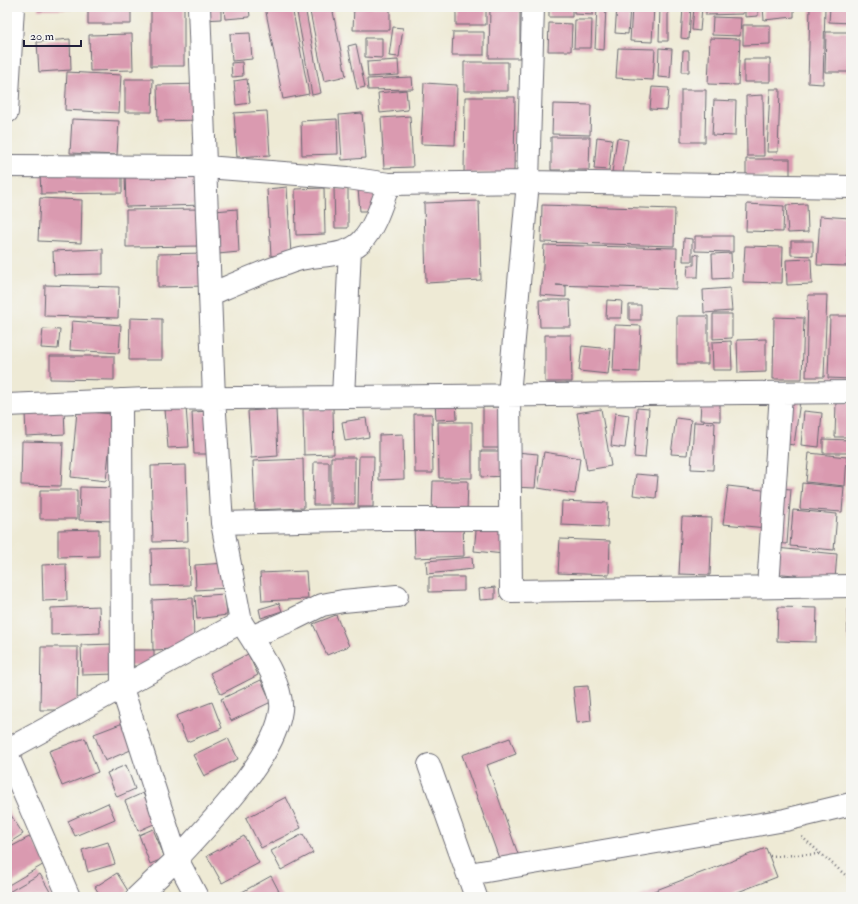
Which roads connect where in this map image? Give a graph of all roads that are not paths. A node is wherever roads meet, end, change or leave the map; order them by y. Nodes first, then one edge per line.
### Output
1 (12, 7) edge
2 (199, 7) edge
3 (533, 7) edge
4 (7, 112) edge
5 (7, 166) edge
6 (206, 167) junction
7 (528, 182) junction
8 (389, 184) junction
9 (851, 187) edge
10 (350, 249) junction
11 (211, 294) junction
12 (781, 392) junction
13 (851, 392) edge
14 (509, 395) junction
15 (343, 397) junction
16 (214, 398) junction
17 (121, 400) junction
18 (7, 405) edge
19 (510, 519) junction
20 (222, 523) junction
21 (851, 586) edge
22 (768, 587) junction
23 (397, 596) dead end
24 (246, 630) junction
25 (122, 688) junction
26 (7, 750) edge
27 (7, 754) edge
28 (429, 765) dead end
29 (851, 804) edge
30 (177, 859) junction
31 (469, 874) junction
32 (69, 897) edge
33 (137, 897) edge
34 (197, 897) edge
35 (476, 897) edge

1 - 4 street
2 - 6 street
3 - 7 street
5 - 6 street
6 - 8 street
6 - 11 street
7 - 8 street
7 - 9 street
7 - 14 street
8 - 10 street
10 - 11 street
10 - 15 street
11 - 16 street
12 - 13 street
12 - 14 street
12 - 22 street
14 - 15 street
14 - 19 street
15 - 16 street
16 - 17 street
16 - 20 street
17 - 18 street
17 - 25 street
19 - 20 street
19 - 22 street
20 - 24 street
21 - 22 street
23 - 24 street
24 - 25 street
24 - 30 street
25 - 26 street
25 - 30 street
27 - 32 street
28 - 31 street
29 - 31 street
30 - 33 street
30 - 34 street
31 - 35 street

